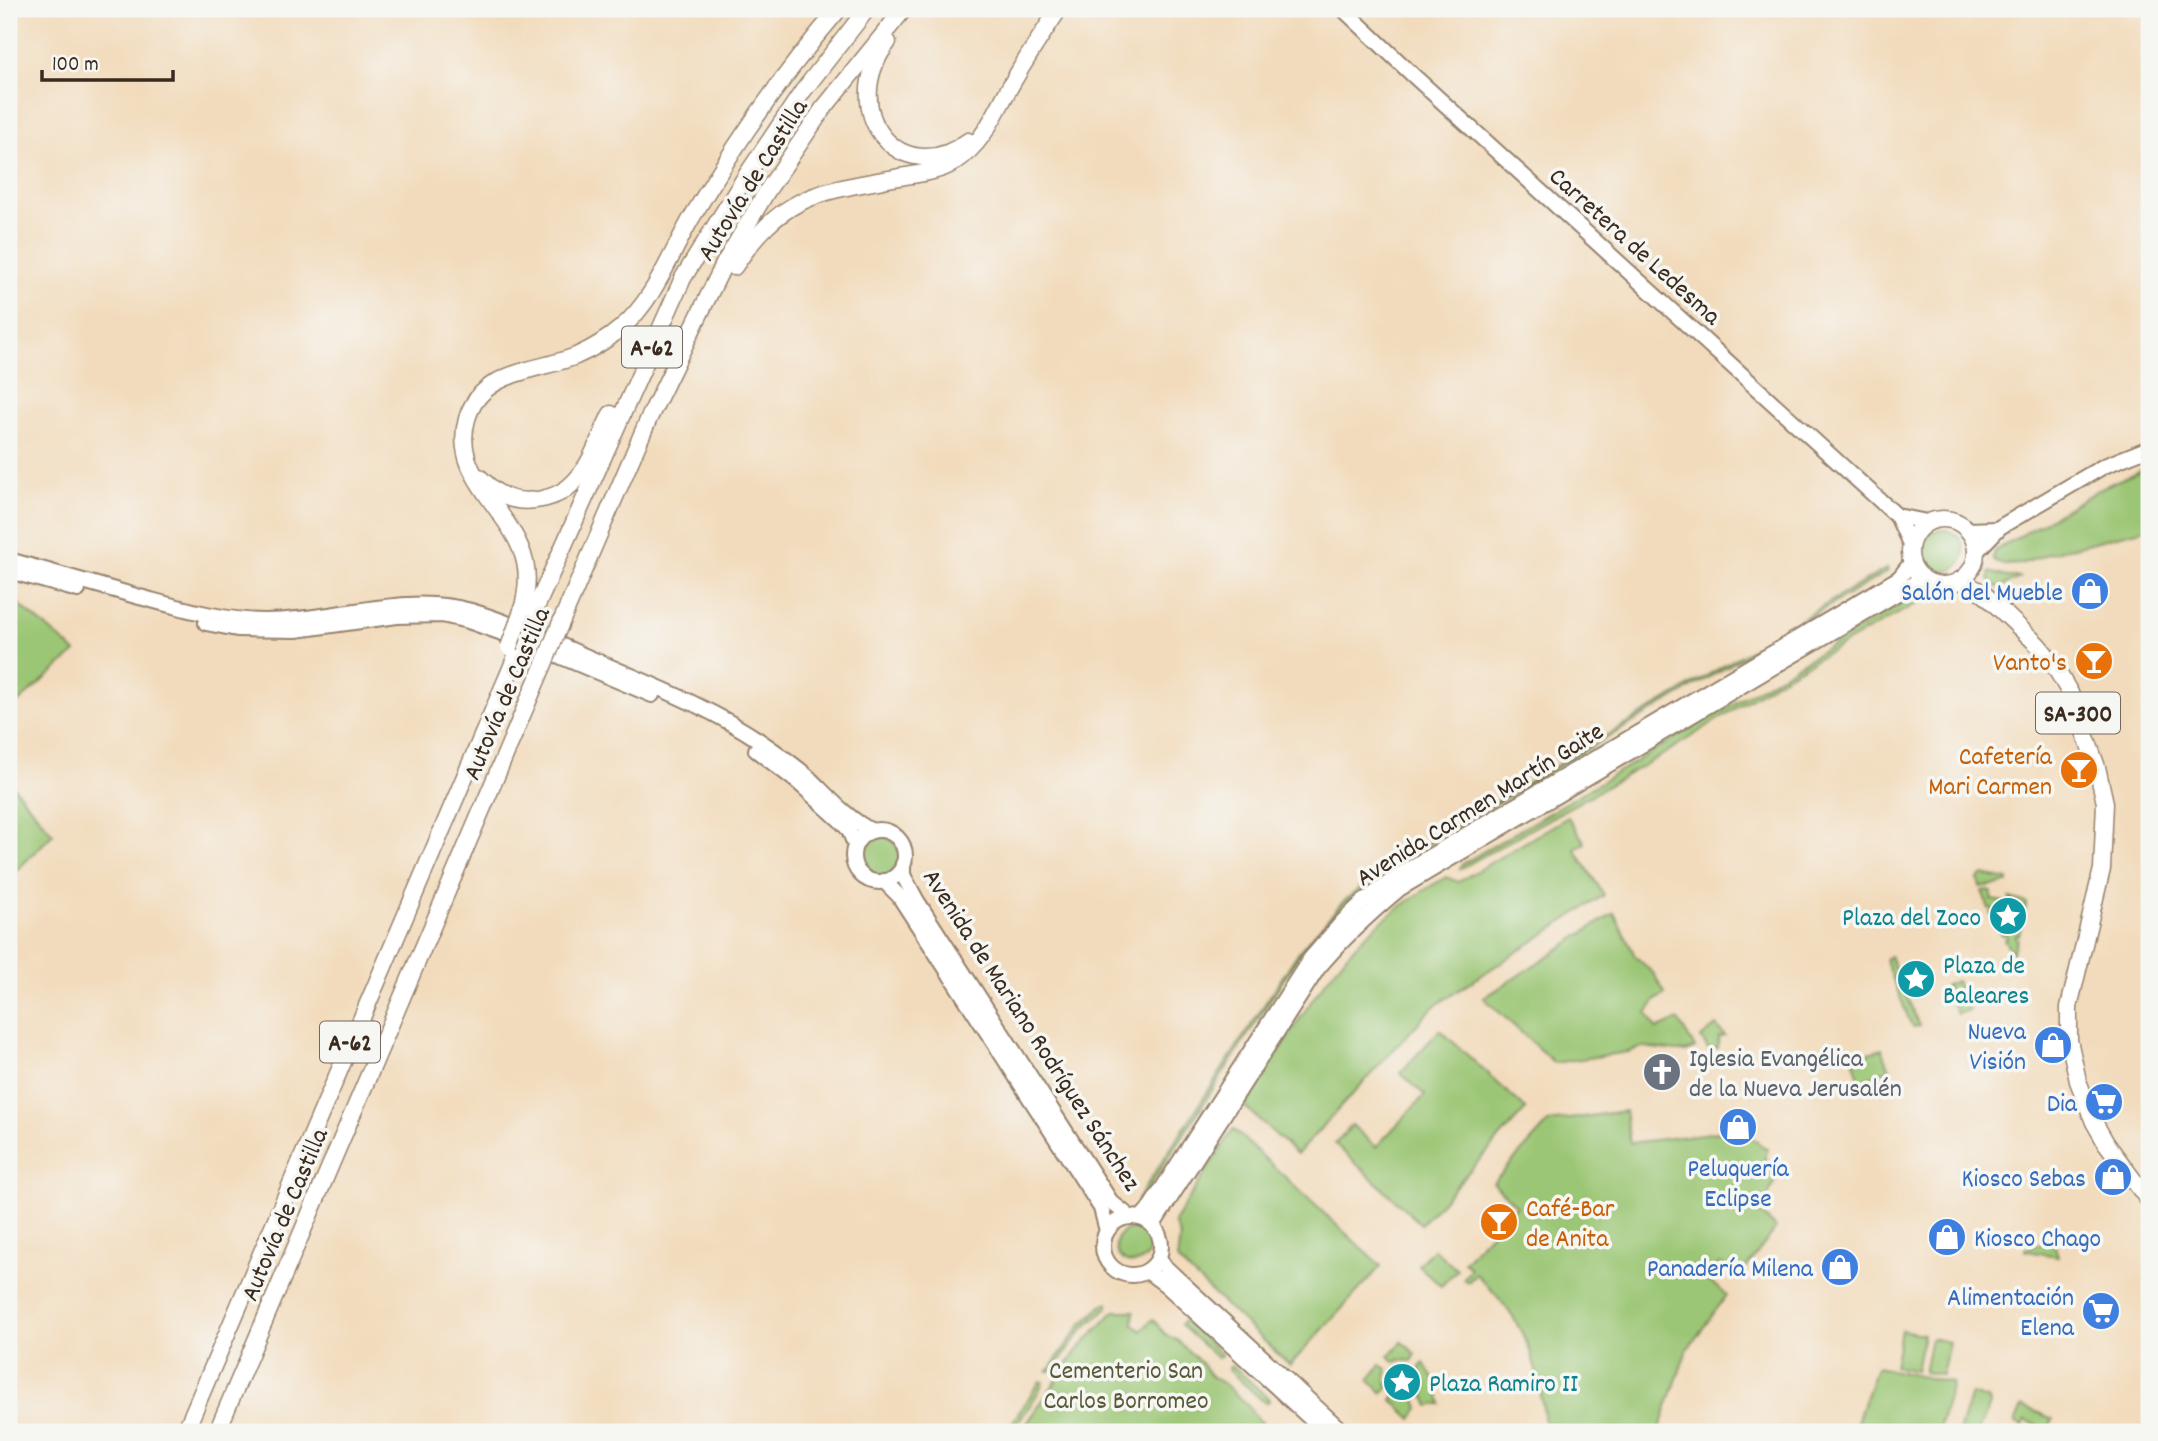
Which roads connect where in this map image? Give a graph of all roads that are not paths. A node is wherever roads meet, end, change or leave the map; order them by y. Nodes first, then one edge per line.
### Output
1 (839, 9) edge
2 (867, 9) edge
3 (904, 9) edge
4 (911, 9) edge
5 (1059, 9) edge
6 (1343, 9) edge
7 (803, 91) junction
8 (1006, 93) junction
9 (649, 418) junction
10 (2149, 448) edge
11 (473, 471) junction
12 (1897, 516) junction
13 (1927, 522) junction
14 (1996, 529) junction
15 (1968, 530) junction
16 (1910, 544) junction
17 (1975, 557) junction
18 (9, 560) edge
19 (1911, 563) junction
20 (9, 571) edge
21 (1923, 579) junction
22 (1960, 580) junction
23 (1983, 593) junction
24 (526, 617) junction
25 (872, 831) junction
26 (855, 845) junction
27 (903, 864) junction
28 (884, 881) junction
29 (2149, 1201) edge
30 (1141, 1220) junction
31 (1107, 1231) junction
32 (1159, 1258) junction
33 (1147, 1271) junction
34 (185, 1432) edge
35 (216, 1432) edge
36 (1325, 1432) edge
37 (1343, 1432) edge

1 - 11 highway
2 - 7 highway, Autovía de Castilla / A-62
3 - 9 highway, Autovía de Castilla / A-62
4 - 8 highway
5 - 8 highway
6 - 12 main road, Carretera de Ledesma
7 - 11 highway
7 - 24 highway, Autovía de Castilla / A-62
8 - 9 highway
9 - 35 highway, Autovía de Castilla / A-62, bridge
10 - 14 main road
11 - 24 highway
12 - 13 main road
12 - 16 main road, Carretera de Ledesma
13 - 15 highway
13 - 16 highway
14 - 15 main road
14 - 17 main road
15 - 17 highway
16 - 19 highway
17 - 22 highway
17 - 23 highway
18 - 25 main road
19 - 21 highway
19 - 30 main road, Avenida Carmen Martín Gaite
20 - 26 main road
21 - 22 highway, SA-300
21 - 30 main road, Avenida Carmen Martín Gaite
22 - 23 highway, SA-300
23 - 29 highway, SA-300
24 - 34 highway, Autovía de Castilla / A-62
25 - 26 main road
25 - 27 main road
26 - 28 main road
27 - 28 main road
27 - 30 main road, Avenida de Mariano Rodríguez Sánchez
28 - 31 main road, Avenida de Mariano Rodríguez Sánchez
30 - 31 main road
30 - 32 main road
31 - 33 main road
32 - 33 main road
32 - 37 main road
33 - 36 main road

